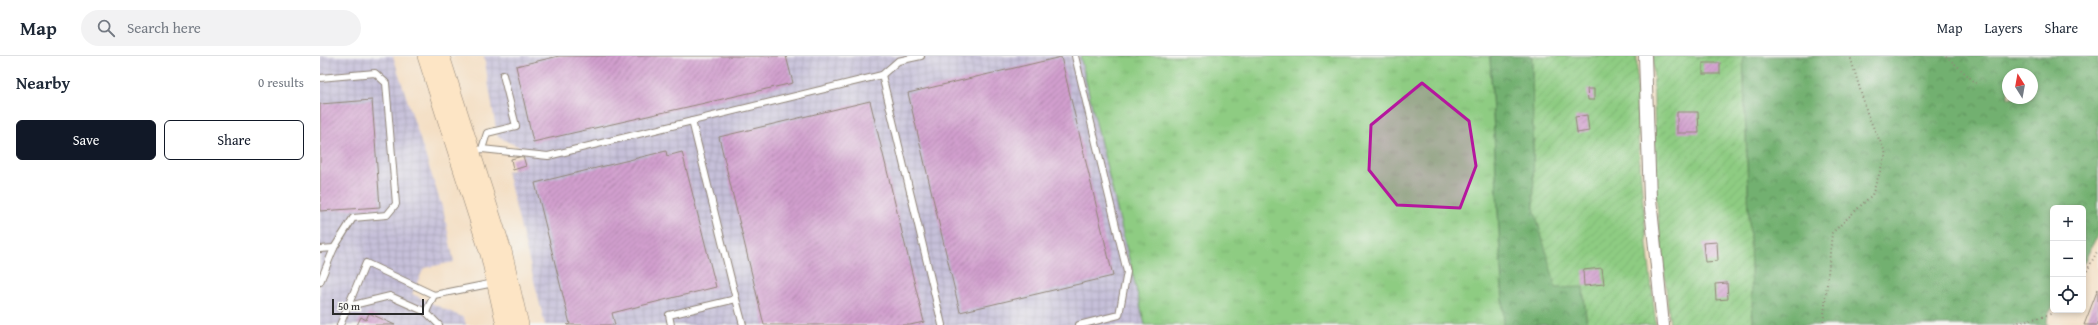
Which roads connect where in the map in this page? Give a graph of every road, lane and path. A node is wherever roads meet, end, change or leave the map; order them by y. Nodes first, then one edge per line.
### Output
1 (426, 56) edge
2 (441, 56) edge
3 (921, 56) edge
4 (1075, 56) edge
5 (1645, 56) edge
6 (1850, 56) edge
7 (1946, 56) edge
8 (503, 75) dead end
9 (882, 75) junction
10 (320, 78) edge
11 (1978, 85) dead end
12 (692, 121) junction
13 (471, 153) junction
14 (334, 248) junction
15 (320, 249) edge
16 (2098, 250) edge
17 (2084, 277) edge
18 (320, 282) edge
19 (496, 283) junction
20 (434, 295) junction
21 (736, 299) junction
22 (349, 306) junction
23 (426, 312) junction
24 (2054, 313) edge
25 (340, 325) edge
26 (440, 325) edge
27 (506, 325) edge
28 (520, 325) edge
29 (671, 325) edge
30 (743, 325) edge
31 (942, 325) edge
32 (1079, 325) edge
33 (1663, 325) edge
34 (1823, 325) edge
35 (2011, 325) edge

1 - 13 main road
2 - 13 main road
3 - 9 lane
4 - 32 lane
5 - 33 street
6 - 34 path
7 - 11 path
8 - 13 lane
9 - 12 lane
9 - 31 lane
10 - 14 lane
12 - 13 lane
12 - 21 lane
13 - 19 main road
13 - 28 main road
14 - 15 lane
14 - 18 lane
16 - 17 path
19 - 20 lane
19 - 27 main road
20 - 22 lane
20 - 23 lane
21 - 29 lane
21 - 30 lane
22 - 23 lane
22 - 25 lane
23 - 26 lane
24 - 35 path

